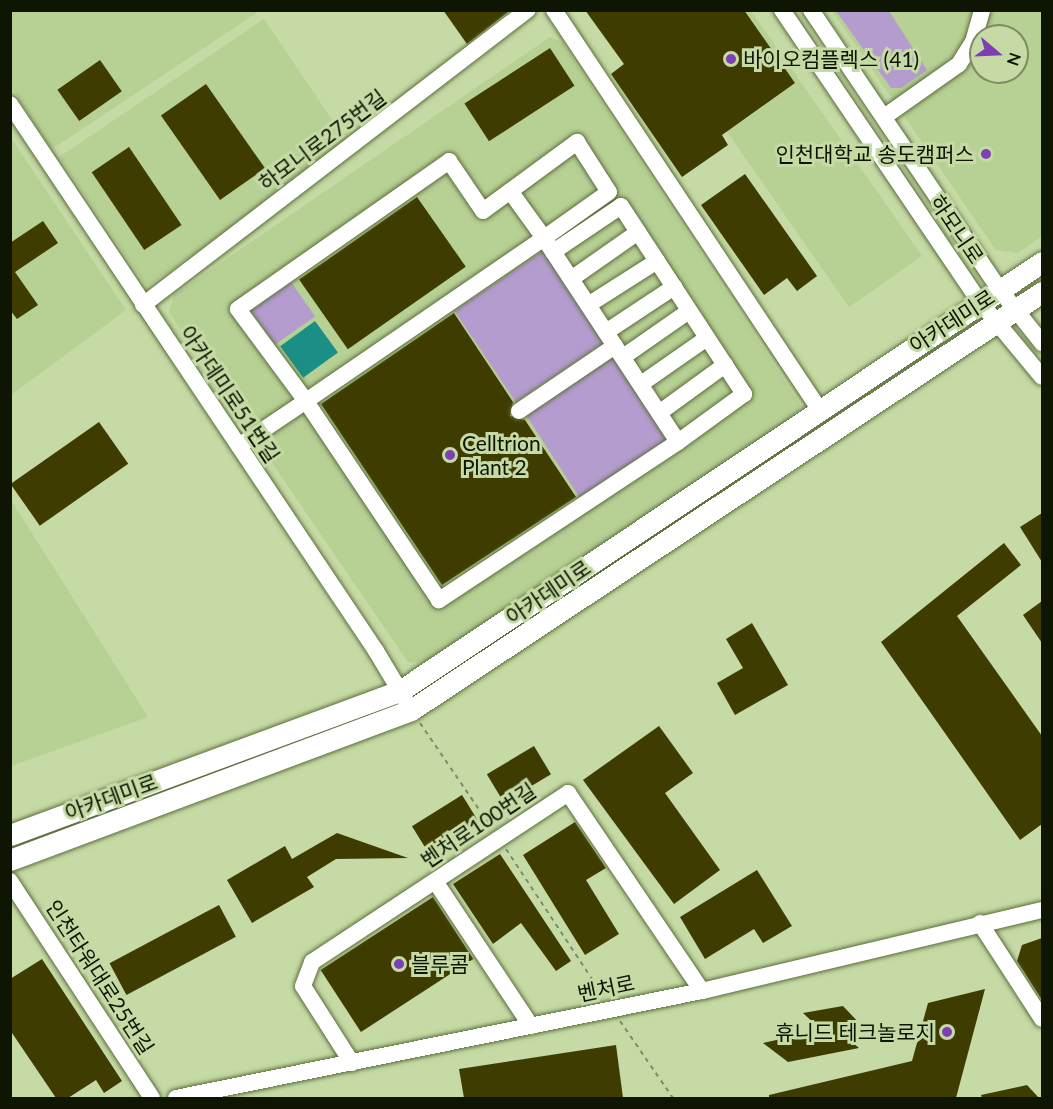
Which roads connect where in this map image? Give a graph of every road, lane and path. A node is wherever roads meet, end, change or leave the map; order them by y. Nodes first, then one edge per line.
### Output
1 (528, 10) edge
2 (554, 10) edge
3 (782, 10) edge
4 (811, 10) edge
5 (982, 10) edge
6 (10, 104) edge
7 (884, 117) junction
8 (510, 191) junction
9 (638, 232) junction
10 (549, 245) junction
11 (657, 261) junction
12 (1042, 262) edge
13 (571, 279) junction
14 (674, 287) junction
15 (1000, 290) junction
16 (1042, 292) edge
17 (980, 302) junction
18 (143, 305) junction
19 (588, 305) junction
20 (1014, 309) junction
21 (689, 310) junction
22 (994, 322) junction
23 (707, 338) junction
24 (1042, 344) edge
25 (614, 345) junction
26 (725, 365) junction
27 (1042, 377) edge
28 (640, 384) junction
29 (306, 400) junction
30 (820, 410) junction
31 (519, 411) dead end
32 (659, 413) junction
33 (678, 441) junction
34 (239, 446) junction
35 (400, 691) junction
36 (411, 710) junction
37 (10, 835) edge
38 (499, 838) junction
39 (10, 860) edge
40 (10, 880) edge
41 (435, 881) junction
42 (1042, 910) edge
43 (980, 923) junction
44 (702, 991) junction
45 (612, 1009) junction
46 (1042, 1019) edge
47 (531, 1026) junction
48 (352, 1063) junction
49 (152, 1098) edge
50 (176, 1098) edge
51 (673, 1098) edge

1 - 18 street, 하모니로275번길
2 - 30 street
3 - 17 street, 하모니로
4 - 7 street, 하모니로
5 - 7 street
6 - 18 street, 아카데미로51번길
7 - 15 street, 하모니로
8 - 10 street
8 - 10 street
8 - 29 street
9 - 10 street
9 - 11 street
9 - 13 street
10 - 13 street
10 - 29 street
11 - 14 street
11 - 19 street
12 - 15 main road, 아카데미로
13 - 19 street
14 - 21 street
14 - 25 street
15 - 17 main road, 아카데미로
15 - 20 street, 하모니로
16 - 20 main road, 아카데미로
17 - 22 street, 하모니로
17 - 30 main road, 아카데미로
18 - 34 street, 아카데미로51번길
19 - 25 street
20 - 22 main road, 아카데미로
20 - 24 street, 하모니로
21 - 23 street
21 - 25 street
22 - 27 street, 하모니로
22 - 36 main road, 아카데미로
23 - 26 street
23 - 28 street
25 - 28 street
25 - 31 street
26 - 32 street
26 - 33 street
28 - 32 street
29 - 33 street
29 - 34 street
30 - 35 main road, 아카데미로
32 - 33 street
34 - 35 street, 아카데미로51번길
35 - 36 street, 아카데미로51번길
35 - 37 main road, 아카데미로
36 - 38 path
36 - 39 main road, 아카데미로
38 - 41 street, 벤처로100번길
38 - 44 street, 벤처로100번길
38 - 45 path
40 - 49 street, 인천타워대로25번길
41 - 47 street
41 - 48 street, 벤처로100번길
42 - 43 street, 벤처로
43 - 44 street, 벤처로
43 - 46 street
44 - 45 street, 벤처로
45 - 47 street, 벤처로
45 - 51 path
47 - 48 street, 벤처로
48 - 50 street, 벤처로

